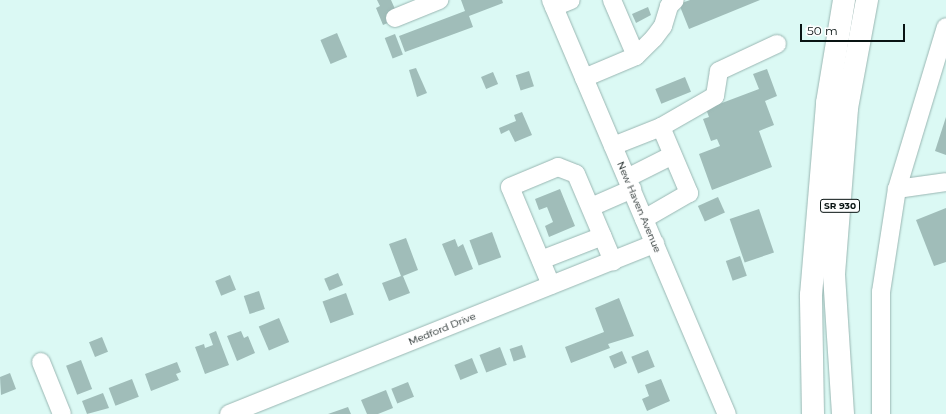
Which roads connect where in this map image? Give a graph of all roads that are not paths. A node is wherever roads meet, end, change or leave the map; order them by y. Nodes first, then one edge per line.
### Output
1 (439, 0) edge
2 (612, 0) edge
3 (675, 0) edge
4 (844, 0) edge
5 (867, 0) edge
6 (559, 2) edge
7 (396, 18) dead end
8 (946, 27) edge
9 (777, 44) dead end
10 (636, 56) junction
11 (584, 78) junction
12 (661, 127) junction
13 (613, 146) junction
14 (673, 155) junction
15 (946, 182) edge
16 (629, 184) junction
17 (897, 189) junction
18 (590, 207) junction
19 (644, 219) junction
20 (602, 236) junction
21 (655, 244) junction
22 (574, 247) junction
23 (541, 260) junction
24 (613, 261) junction
25 (584, 272) junction
26 (551, 285) junction
27 (41, 362) dead end
28 (62, 414) edge
29 (229, 414) edge
30 (727, 414) edge
31 (813, 414) edge
32 (843, 414) edge
33 (882, 414) edge

1 - 7 street
2 - 10 street
3 - 10 street
4 - 31 highway, SR 930
5 - 32 highway, SR 930
6 - 11 street, New Haven Avenue
8 - 17 street
9 - 12 street
10 - 11 street
11 - 13 street, New Haven Avenue
12 - 13 street
12 - 14 street
13 - 16 street, New Haven Avenue
14 - 16 street
14 - 19 street
15 - 17 street
16 - 18 street
16 - 19 street, New Haven Avenue
17 - 33 street
18 - 20 street
18 - 23 street
19 - 21 street, New Haven Avenue
20 - 22 street
20 - 24 street
21 - 24 street, Medford Drive
21 - 30 street, New Haven Avenue
22 - 23 street
22 - 25 street
23 - 26 street
24 - 25 street, Medford Drive
25 - 26 street, Medford Drive
26 - 29 street, Medford Drive
27 - 28 street

